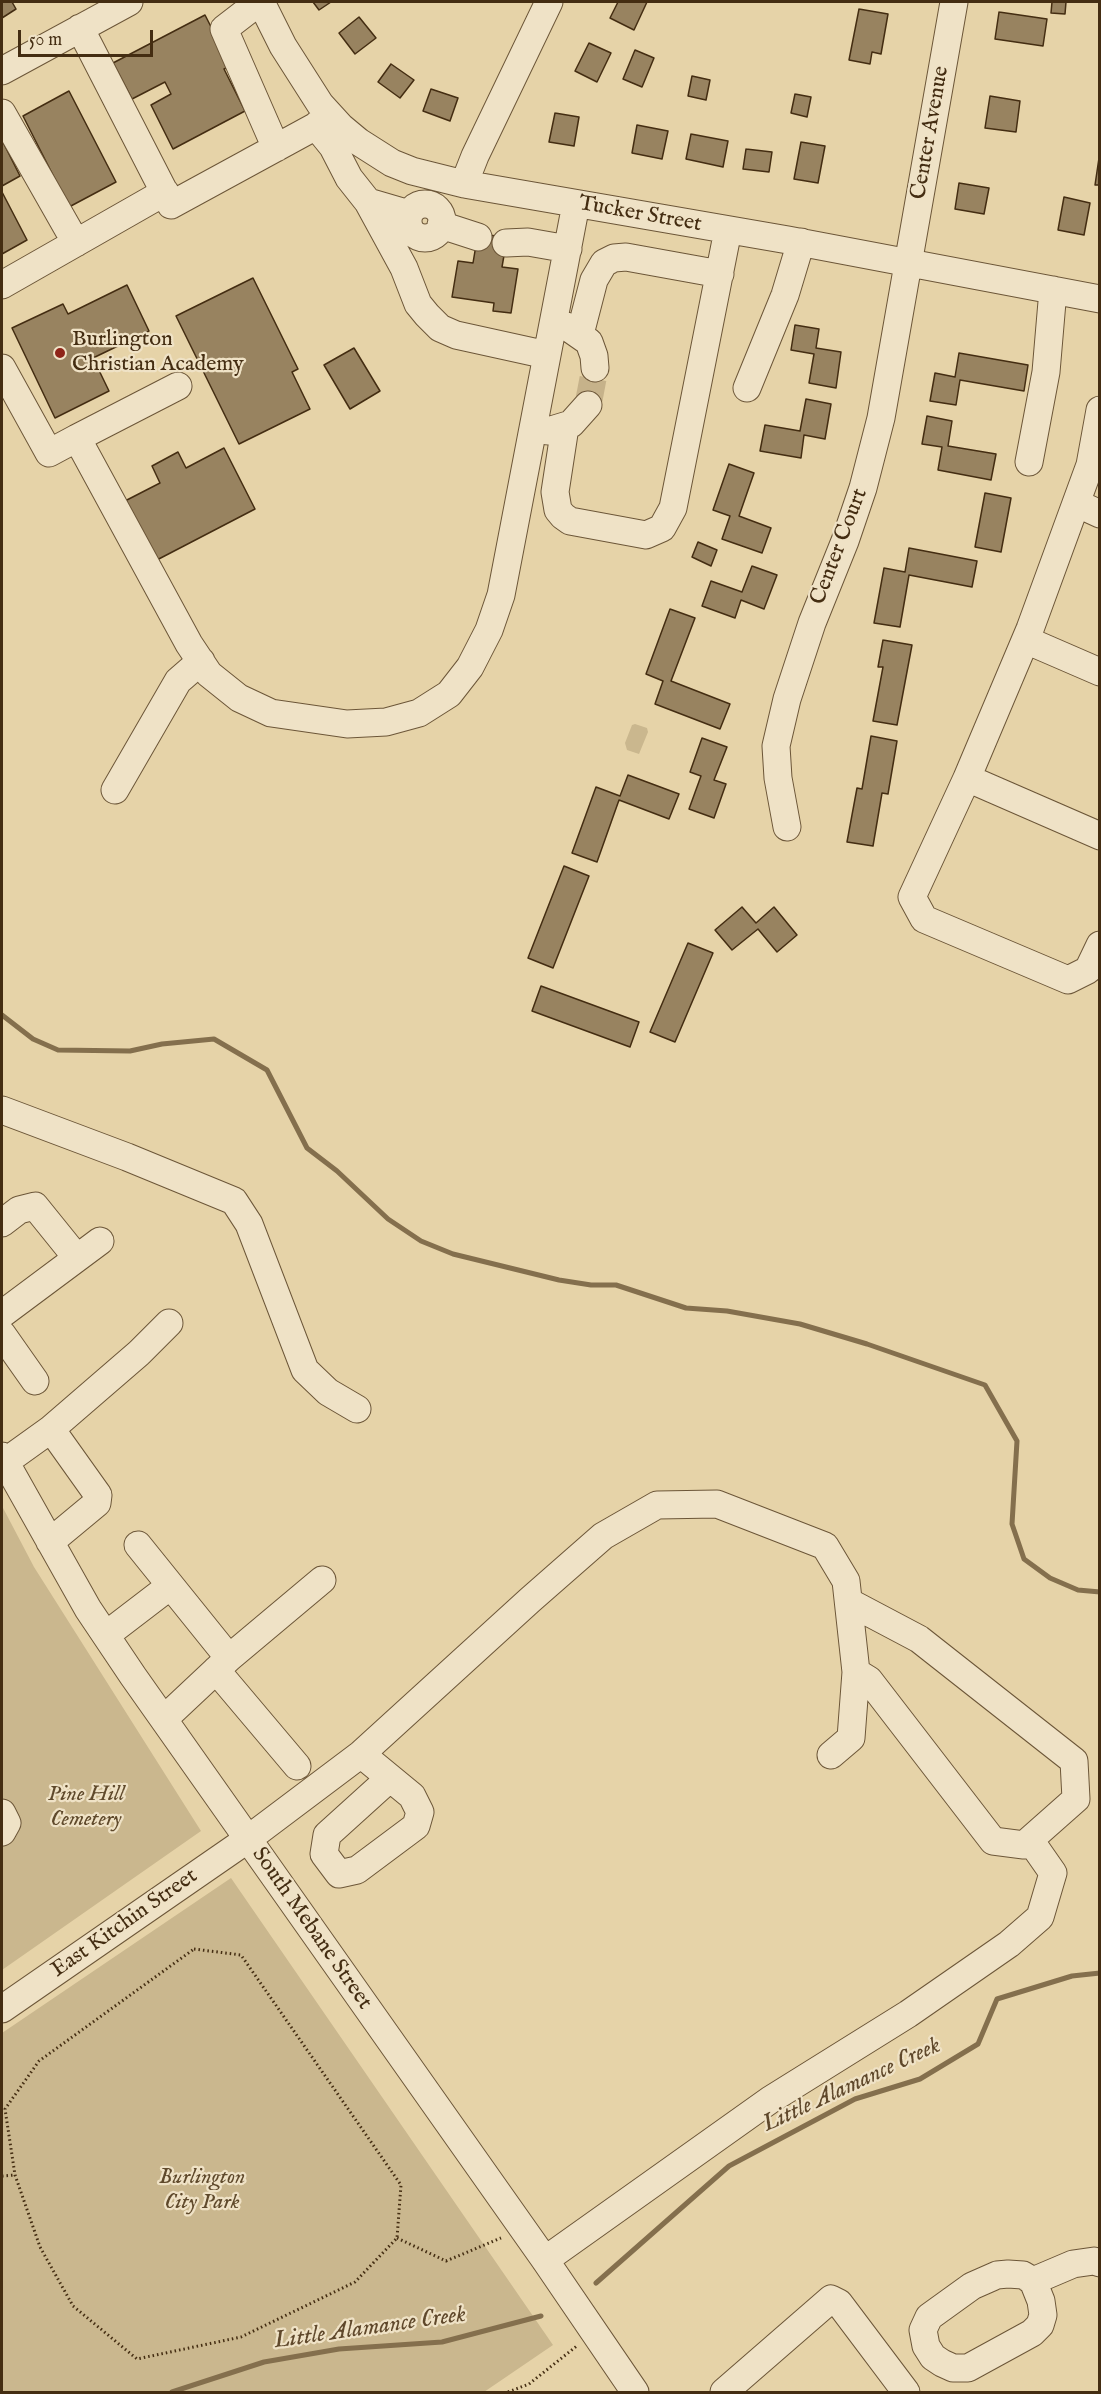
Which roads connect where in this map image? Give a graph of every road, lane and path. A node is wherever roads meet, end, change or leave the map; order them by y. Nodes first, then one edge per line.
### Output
1 (129, 2) edge
2 (260, 2) edge
3 (549, 2) edge
4 (954, 2) edge
5 (80, 28) junction
6 (2, 71) edge
7 (2, 113) edge
8 (323, 120) junction
9 (276, 148) junction
10 (434, 177) junction
11 (464, 184) junction
12 (165, 192) junction
13 (536, 197) junction
14 (368, 202) junction
15 (576, 204) junction
16 (426, 214) junction
17 (728, 230) junction
18 (478, 237) dead end
19 (801, 242) junction
20 (75, 243) junction
21 (568, 249) junction
22 (908, 264) junction
23 (720, 274) junction
24 (2, 285) edge
25 (1053, 290) junction
26 (1100, 298) edge
27 (554, 321) junction
28 (580, 334) junction
29 (547, 355) junction
30 (2, 368) edge
31 (595, 368) tunnel mouth
32 (178, 386) dead end
33 (747, 388) dead end
34 (588, 405) tunnel mouth
35 (1100, 410) edge
36 (565, 427) junction
37 (532, 431) junction
38 (77, 438) junction
39 (1029, 462) dead end
40 (1088, 508) edge
41 (1026, 640) junction
42 (201, 661) junction
43 (1100, 672) edge
44 (967, 778) junction
45 (115, 790) dead end
46 (787, 827) dead end
47 (1100, 836) edge
48 (1100, 945) edge
49 (2, 1110) edge
50 (2, 1223) edge
51 (100, 1241) dead end
52 (77, 1258) junction
53 (2, 1314) edge
54 (169, 1323) dead end
55 (2, 1334) edge
56 (35, 1381) dead end
57 (357, 1408) dead end
58 (51, 1429) junction
59 (3, 1463) edge
60 (50, 1542) junction
61 (138, 1545) dead end
62 (322, 1580) dead end
63 (170, 1586) junction
64 (849, 1602) junction
65 (106, 1635) junction
66 (222, 1664) junction
67 (856, 1672) junction
68 (164, 1719) junction
69 (361, 1754) junction
70 (831, 1755) dead end
71 (297, 1766) dead end
72 (390, 1778) dead end
73 (2, 1813) edge
74 (2, 1832) edge
75 (248, 1839) junction
76 (1030, 1840) junction
77 (2, 2009) edge
78 (15, 2175) junction
79 (2, 2176) edge
80 (397, 2238) junction
81 (501, 2238) dead end
82 (545, 2260) junction
83 (1100, 2263) edge
84 (1033, 2281) dead end
85 (578, 2345) dead end
86 (508, 2392) edge
87 (635, 2392) edge
88 (724, 2392) edge
89 (906, 2392) edge

1 - 5 street
2 - 8 street, Tucker Street
2 - 9 street
3 - 11 street
4 - 22 street, Center Avenue
5 - 6 street
5 - 12 street
7 - 20 street
8 - 9 street
8 - 10 street, Tucker Street
8 - 14 street
9 - 12 street
10 - 11 street, Tucker Street
10 - 16 street
11 - 13 street, Tucker Street
12 - 20 street
13 - 15 street, Tucker Street
13 - 21 street
14 - 16 street
14 - 29 street
15 - 17 street, Tucker Street
15 - 21 street
16 - 18 street
17 - 19 street, Tucker Street
17 - 23 street
19 - 22 street, Tucker Street
19 - 33 street
20 - 24 street
21 - 27 street
22 - 25 street, Tucker Street
22 - 46 street, Center Court
23 - 28 street
23 - 36 street
25 - 26 street, Tucker Street
25 - 39 street
27 - 28 street
27 - 29 street
28 - 31 street
29 - 37 street
30 - 38 street
32 - 38 street
34 - 36 street
35 - 40 street
36 - 37 street
37 - 42 street
38 - 42 street
40 - 41 street
41 - 43 street
41 - 44 street
42 - 45 street
44 - 47 street
44 - 48 street
49 - 57 street
50 - 52 street
51 - 52 street
52 - 53 street
54 - 58 street
55 - 56 street
58 - 59 street
58 - 60 street
59 - 60 street, South Mebane Street
60 - 65 street, South Mebane Street
61 - 63 street
62 - 66 street
63 - 65 street
63 - 66 street
64 - 67 street, East Kitchin Street
64 - 69 street, East Kitchin Street
64 - 76 street
65 - 68 street, South Mebane Street
66 - 68 street
66 - 71 street
67 - 70 street, East Kitchin Street
67 - 76 street
68 - 75 street, South Mebane Street
69 - 72 street
69 - 75 street, East Kitchin Street
73 - 74 street
75 - 77 street, East Kitchin Street
75 - 82 street, South Mebane Street
76 - 82 street
78 - 79 path
78 - 80 path
78 - 80 path
80 - 81 path
82 - 87 street, South Mebane Street
83 - 84 street
85 - 86 path
88 - 89 street

